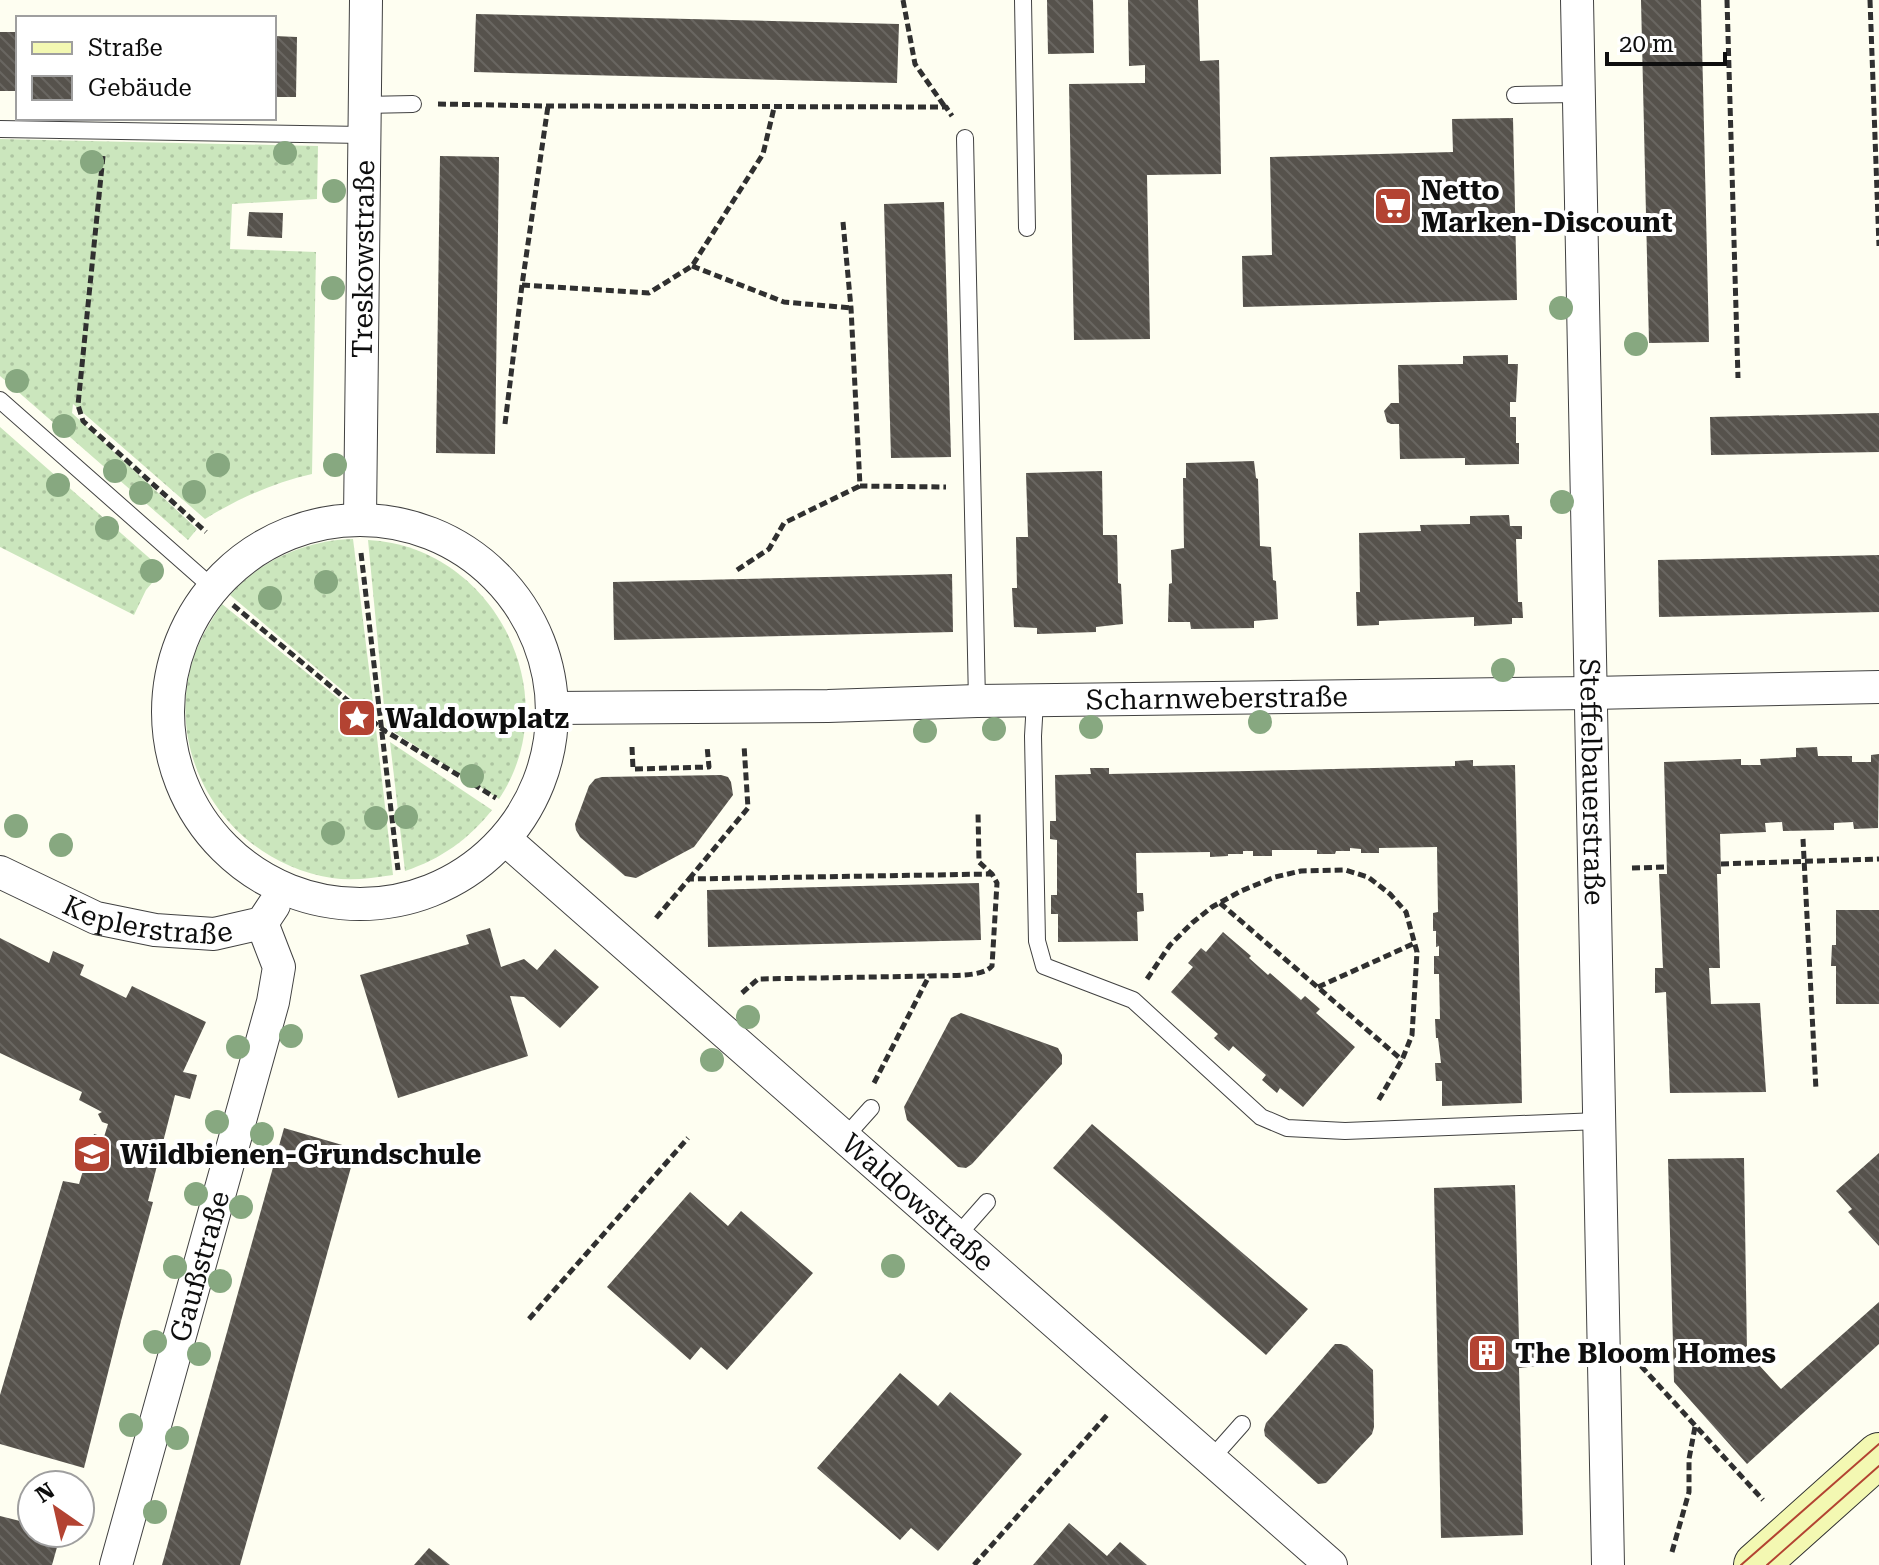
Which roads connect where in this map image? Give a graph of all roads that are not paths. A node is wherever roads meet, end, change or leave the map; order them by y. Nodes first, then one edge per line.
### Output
1 (366, 0) edge
2 (1023, 0) edge
3 (1577, 0) edge
4 (1579, 94) junction
5 (1515, 95) dead end
6 (413, 104) road end
7 (364, 120) junction
8 (0, 129) edge
9 (965, 138) road end
10 (1027, 228) dead end
11 (0, 400) edge
12 (360, 519) junction
13 (213, 588) junction
14 (1879, 687) edge
15 (1591, 693) junction
16 (977, 701) junction
17 (1035, 701) junction
18 (553, 708) junction
19 (505, 839) junction
20 (0, 872) edge
21 (285, 890) junction
22 (262, 923) junction
23 (869, 1101) road end
24 (1599, 1121) junction
25 (845, 1137) junction
26 (987, 1202) dead end
27 (957, 1236) junction
28 (1242, 1424) dead end
29 (1879, 1455) edge
30 (1211, 1459) junction
31 (116, 1565) edge
32 (1331, 1565) edge
33 (1608, 1565) edge
34 (1756, 1565) edge

1 - 7 street, Treskowstraße
2 - 10 lane
3 - 4 street, Steffelbauerstraße
4 - 5 lane
4 - 15 street, Steffelbauerstraße
6 - 7 lane
7 - 8 lane
7 - 12 street, Treskowstraße
9 - 16 lane
11 - 13 lane
12 - 13 street
12 - 18 street
13 - 21 street
14 - 15 street, Scharnweberstraße
15 - 17 street, Scharnweberstraße
15 - 24 street, Steffelbauerstraße
16 - 17 street, Scharnweberstraße
16 - 18 street, Scharnweberstraße
17 - 24 lane
18 - 19 street
19 - 21 street
19 - 25 street, Waldowstraße
20 - 22 street, Keplerstraße
21 - 22 street, Keplerstraße
22 - 31 street, Gaußstraße
23 - 25 lane
24 - 33 street, Steffelbauerstraße
25 - 27 street, Waldowstraße
26 - 27 lane
27 - 30 street, Waldowstraße
28 - 30 lane
29 - 34 street
30 - 32 street, Waldowstraße

